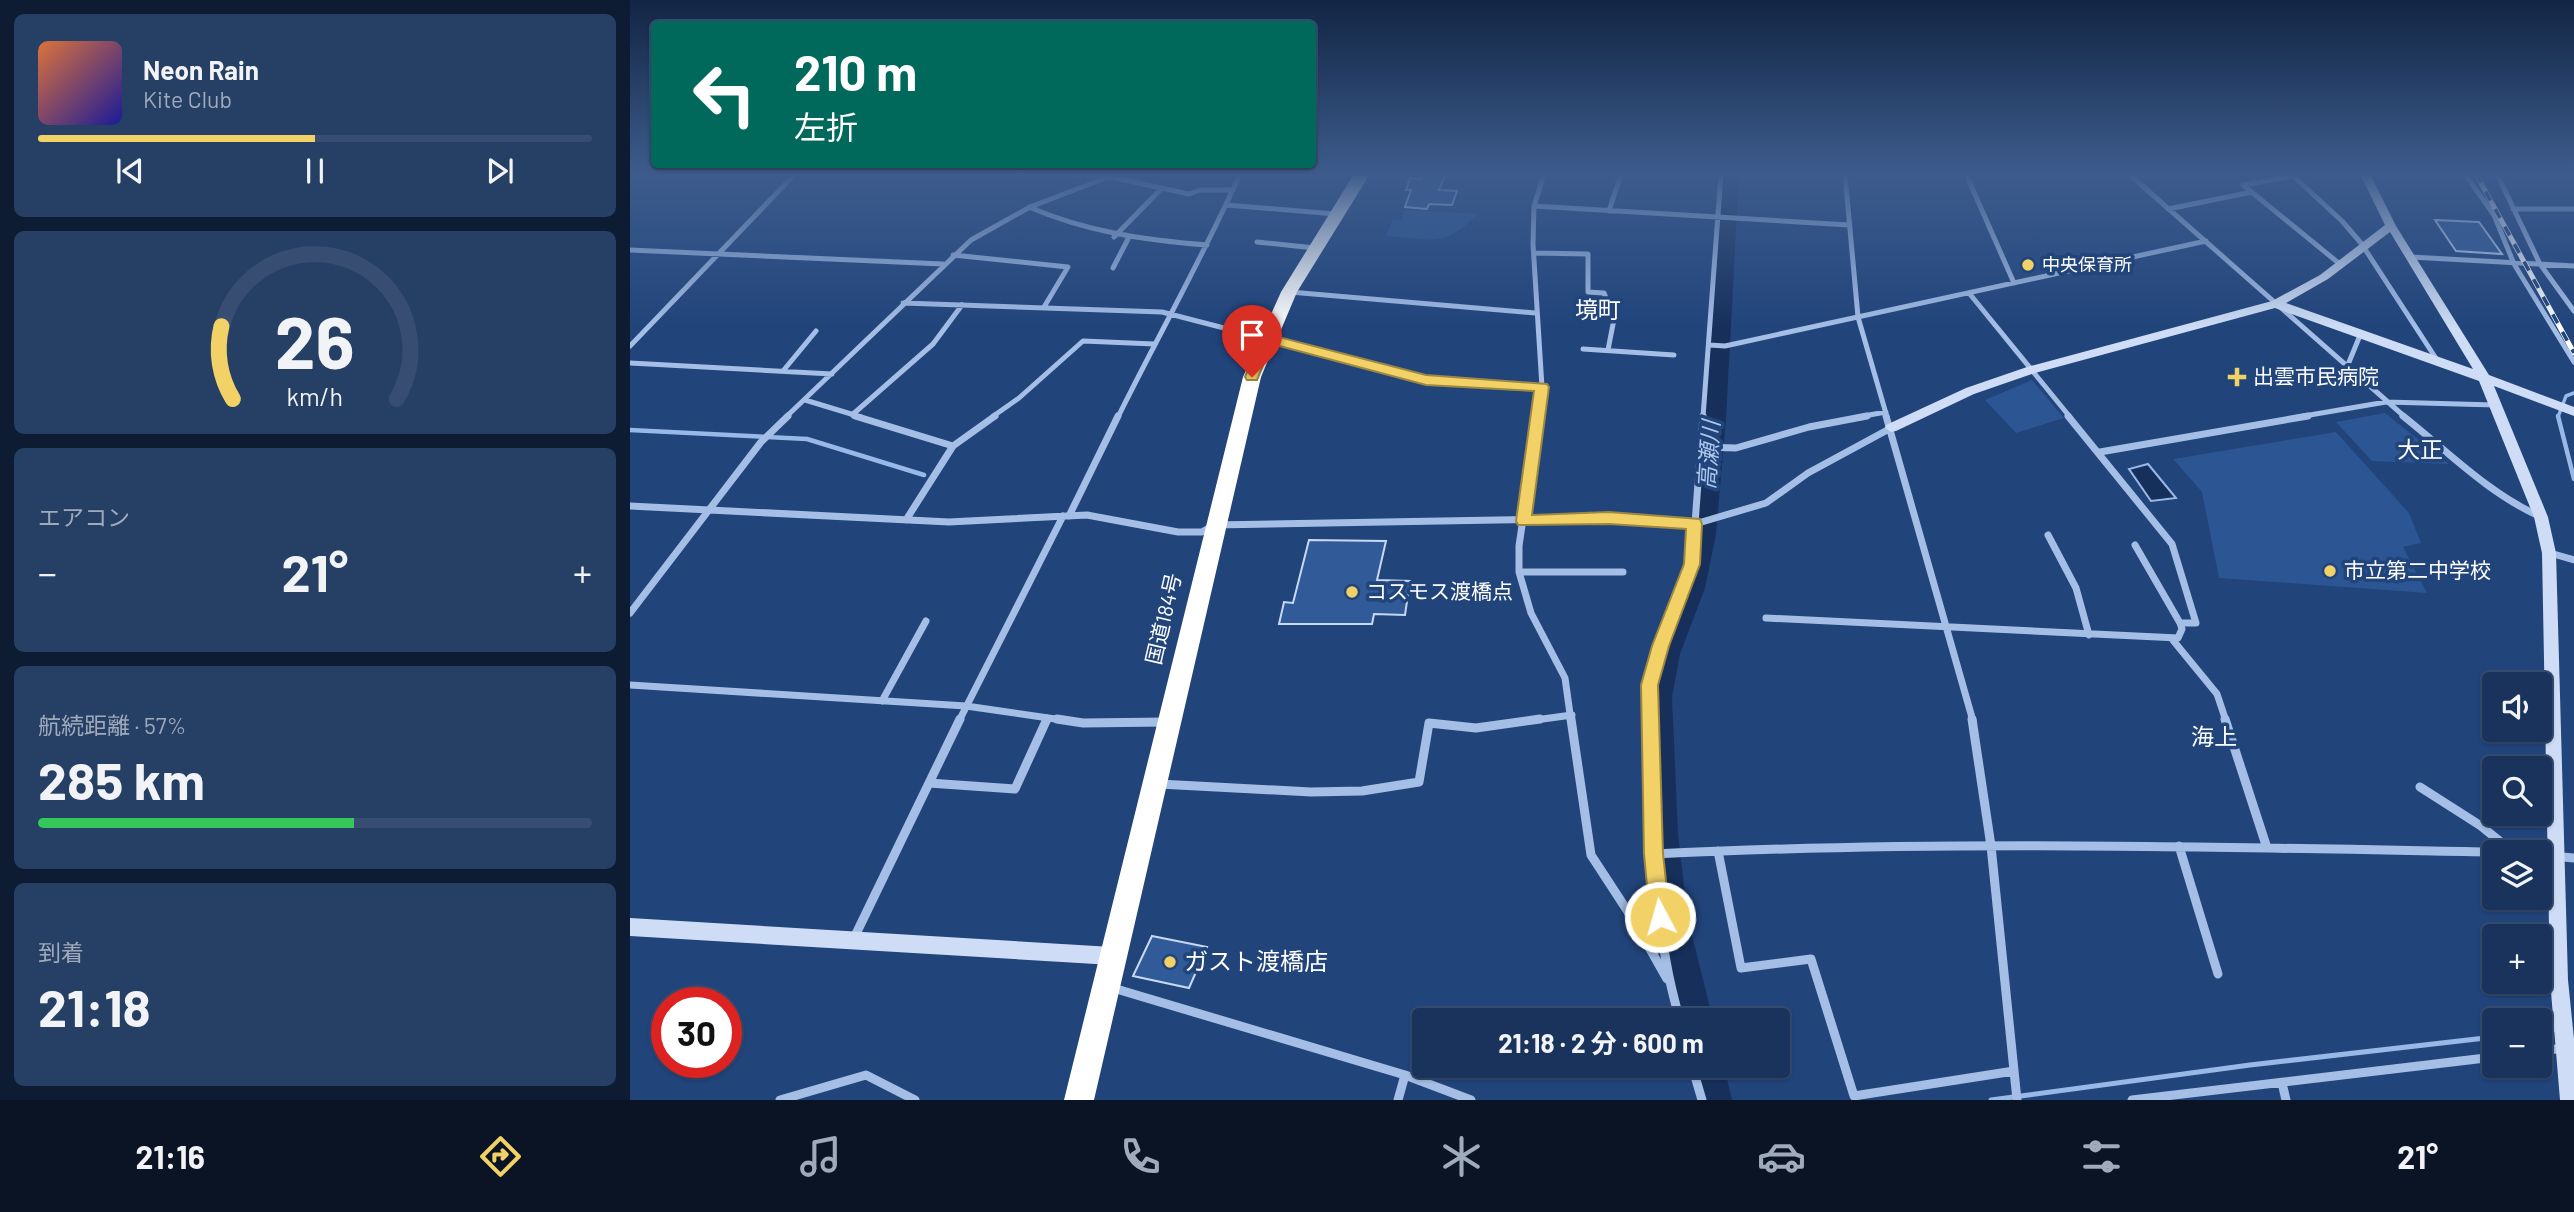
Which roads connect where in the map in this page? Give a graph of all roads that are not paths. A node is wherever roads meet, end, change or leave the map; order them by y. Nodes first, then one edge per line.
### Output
1 (745, 225) edge
2 (992, 225) edge
3 (1072, 225) edge
4 (1125, 225) edge
5 (1217, 225) edge
6 (1329, 225) edge
7 (1534, 225) edge
8 (1717, 225) edge
9 (1849, 225) edge
10 (1989, 225) edge
11 (2187, 225) edge
12 (2293, 225) edge
13 (2346, 225) edge
14 (2498, 225) edge
15 (2521, 225) edge
16 (2391, 226) joint
17 (1114, 237) junction
18 (1128, 239) junction
19 (2206, 241) junction
20 (1257, 242) dead end
21 (1207, 245) junction
22 (1315, 248) junction
23 (2364, 248) junction
24 (630, 250) edge
25 (1534, 253) junction
26 (717, 254) junction
27 (953, 255) junction
28 (2411, 257) junction
29 (943, 264) junction
30 (2341, 264) junction
31 (2514, 264) junction
32 (2540, 264) junction
33 (2574, 266) edge
34 (1113, 268) dead end
35 (2014, 283) junction
36 (1289, 292) junction
37 (1969, 293) junction
38 (903, 303) junction
39 (2276, 304) junction
40 (962, 305) junction
41 (1044, 307) junction
42 (2574, 312) edge
43 (1169, 313) junction
44 (1536, 313) junction
45 (1857, 317) junction
46 (816, 331) dead end
47 (2361, 334) junction
48 (1267, 339) junction
49 (1154, 344) junction
50 (1709, 345) junction
51 (630, 346) edge
52 (1583, 349) dead end
53 (1608, 350) junction
54 (1674, 355) dead end
55 (2437, 360) junction
56 (2574, 362) edge
57 (630, 363) edge
58 (2347, 367) junction
59 (2031, 370) junction
60 (783, 371) junction
61 (832, 374) junction
62 (2484, 377) junction
63 (1542, 387) junction
64 (805, 400) junction
65 (2386, 402) junction
66 (2496, 405) junction
67 (1886, 412) junction
68 (2574, 412) edge
69 (852, 415) junction
70 (1891, 428) junction
71 (953, 446) junction
72 (1702, 447) junction
73 (2100, 452) junction
74 (630, 506) edge
75 (711, 509) junction
76 (1066, 516) junction
77 (2541, 517) junction
78 (906, 520) junction
79 (1524, 521) junction
80 (1695, 524) junction
81 (1214, 525) junction
82 (2048, 535) dead end
83 (2135, 545) dead end
84 (2549, 553) junction
85 (2574, 560) edge
86 (1519, 572) junction
87 (1623, 572) dead end
88 (630, 613) edge
89 (1766, 618) dead end
90 (926, 621) dead end
91 (2180, 623) junction
92 (1948, 629) junction
93 (2089, 635) junction
94 (2172, 639) junction
95 (630, 685) edge
96 (882, 701) junction
97 (966, 706) junction
98 (1572, 715) junction
99 (1048, 718) junction
100 (1168, 722) junction
101 (929, 783) junction
102 (1154, 784) junction
103 (2420, 788) dead end
104 (2498, 840) edge
105 (1992, 846) junction
106 (2179, 846) junction
107 (2267, 848) junction
108 (1718, 851) junction
109 (2482, 852) edge
110 (1654, 854) junction
111 (2556, 857) edge
112 (630, 928) edge
113 (852, 942) junction
114 (1112, 956) junction
115 (2218, 974) dead end
116 (1669, 982) junction
117 (1105, 986) junction
118 (1677, 1008) edge
119 (2569, 1048) edge
120 (2482, 1058) edge
121 (2014, 1071) junction
122 (1405, 1075) junction
123 (1696, 1078) edge
124 (2282, 1083) junction
125 (780, 1100) edge
126 (915, 1100) edge
127 (1079, 1100) edge
128 (1398, 1100) edge
129 (1471, 1100) edge
130 (1702, 1100) edge
131 (2017, 1100) edge
132 (2132, 1100) edge
133 (2286, 1100) edge
134 (2570, 1100) edge

1 - 26 street
2 - 27 street
3 - 17 street
4 - 17 street
5 - 21 street
6 - 22 highway, 国道184号
7 - 25 street
8 - 50 street
9 - 45 street
10 - 35 street
11 - 19 street
12 - 30 street
13 - 23 street
14 - 31 street
15 - 32 street
16 - 23 street
16 - 28 street
17 - 18 street
18 - 21 street
18 - 34 street
19 - 35 street
19 - 39 street
20 - 22 street
21 - 43 street
22 - 36 highway, 国道184号
23 - 30 street
23 - 55 street
24 - 26 street
25 - 44 street
25 - 53 street
26 - 29 street
26 - 51 street
27 - 29 street
27 - 41 street
28 - 31 street
28 - 62 street
29 - 38 street
30 - 39 street
31 - 32 street
31 - 56 street
32 - 33 street
32 - 42 street
35 - 37 street
36 - 44 street
36 - 48 highway, 国道184号
37 - 45 street
37 - 59 street
38 - 40 street
38 - 61 street
39 - 47 street
39 - 58 street
39 - 59 street
40 - 41 street
40 - 69 street
41 - 43 street
43 - 48 street
43 - 49 street
44 - 63 street
45 - 50 street
45 - 67 street
46 - 60 street
47 - 55 street
47 - 58 street
48 - 63 street
48 - 81 highway, 国道184号
49 - 71 street
49 - 76 street
50 - 72 street
52 - 53 street
53 - 54 street
55 - 62 street
57 - 60 street
58 - 65 street
59 - 70 street
59 - 73 street
60 - 61 street
61 - 64 street
62 - 66 street
62 - 68 street
63 - 79 street
64 - 69 street
64 - 75 street
65 - 66 street
65 - 73 street
65 - 77 street
66 - 77 street
67 - 70 street
67 - 72 street
69 - 71 street
70 - 80 street
70 - 92 street
71 - 78 street
72 - 80 street
73 - 91 street
74 - 75 street
75 - 78 street
75 - 88 street
76 - 78 street
76 - 81 street
76 - 97 street
77 - 84 street
79 - 80 street
79 - 81 street
79 - 86 street
80 - 110 street
81 - 100 highway, 国道184号
82 - 93 street
83 - 91 street
84 - 85 street
84 - 111 street
86 - 87 street
86 - 98 street
89 - 92 street
90 - 96 street
91 - 94 street
92 - 93 street
92 - 105 street
93 - 94 street
94 - 107 street
95 - 96 street
96 - 97 street
97 - 99 street
97 - 101 street
98 - 102 street
98 - 116 street
99 - 100 street
99 - 101 street
100 - 102 highway, 国道184号
101 - 113 street
102 - 114 highway, 国道184号
103 - 104 street
105 - 106 street
105 - 108 street
105 - 121 street
106 - 107 street
106 - 115 street
107 - 109 street
108 - 110 street
108 - 121 street
110 - 116 street
111 - 119 street
112 - 113 street
113 - 114 street
114 - 117 highway, 国道184号
116 - 118 street
117 - 122 street
117 - 127 highway, 国道184号
119 - 134 street
120 - 124 street
121 - 131 street
122 - 128 street
122 - 129 street
123 - 130 street
124 - 132 street
124 - 133 street
125 - 126 street

